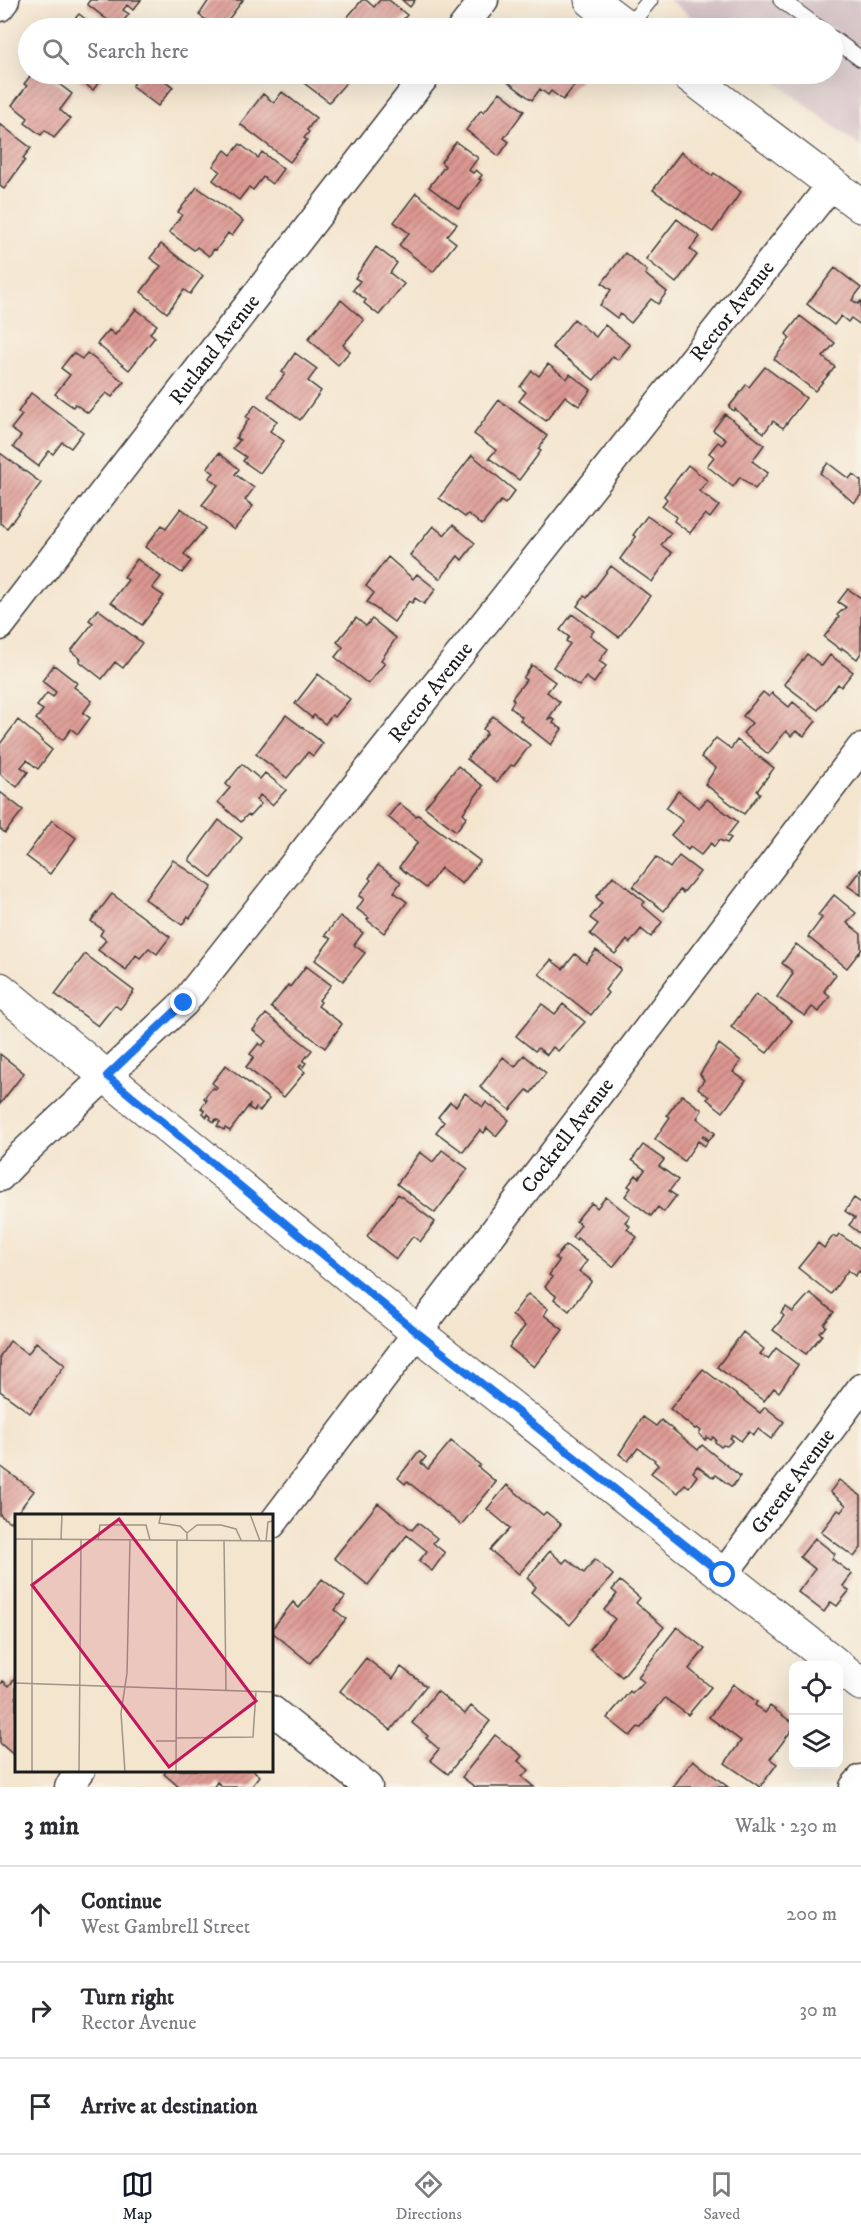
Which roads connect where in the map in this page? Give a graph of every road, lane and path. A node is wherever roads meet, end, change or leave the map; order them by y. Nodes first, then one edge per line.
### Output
1 (5, 0) edge
2 (484, 0) edge
3 (591, 0) edge
4 (651, 0) edge
5 (781, 0) edge
6 (0, 7) edge
7 (470, 18) edge
8 (614, 18) edge
9 (636, 18) edge
10 (805, 18) edge
11 (843, 46) edge
12 (861, 59) edge
13 (419, 84) edge
14 (700, 84) edge
15 (832, 184) junction
16 (861, 206) edge
17 (0, 626) edge
18 (861, 748) edge
19 (0, 989) edge
20 (107, 1076) junction
21 (0, 1177) edge
22 (418, 1333) junction
23 (861, 1388) edge
24 (273, 1523) edge
25 (723, 1575) junction
26 (832, 1661) edge
27 (843, 1670) edge
28 (861, 1684) edge
29 (273, 1711) edge
30 (80, 1772) edge
31 (861, 1779) edge
32 (69, 1787) edge
33 (368, 1787) edge
34 (854, 1787) edge

1 - 6 street
2 - 7 street
3 - 8 street
4 - 9 lane
5 - 10 lane
11 - 12 lane
13 - 17 street, Rutland Avenue
14 - 15 street
15 - 16 street
15 - 20 street, Rector Avenue
18 - 22 street, Cockrell Avenue
19 - 20 street
20 - 21 street, Rector Avenue
20 - 22 street
22 - 24 street, Cockrell Avenue
22 - 25 street
23 - 25 street, Greene Avenue
25 - 26 street
27 - 28 street
29 - 33 street
30 - 32 street
31 - 34 street

